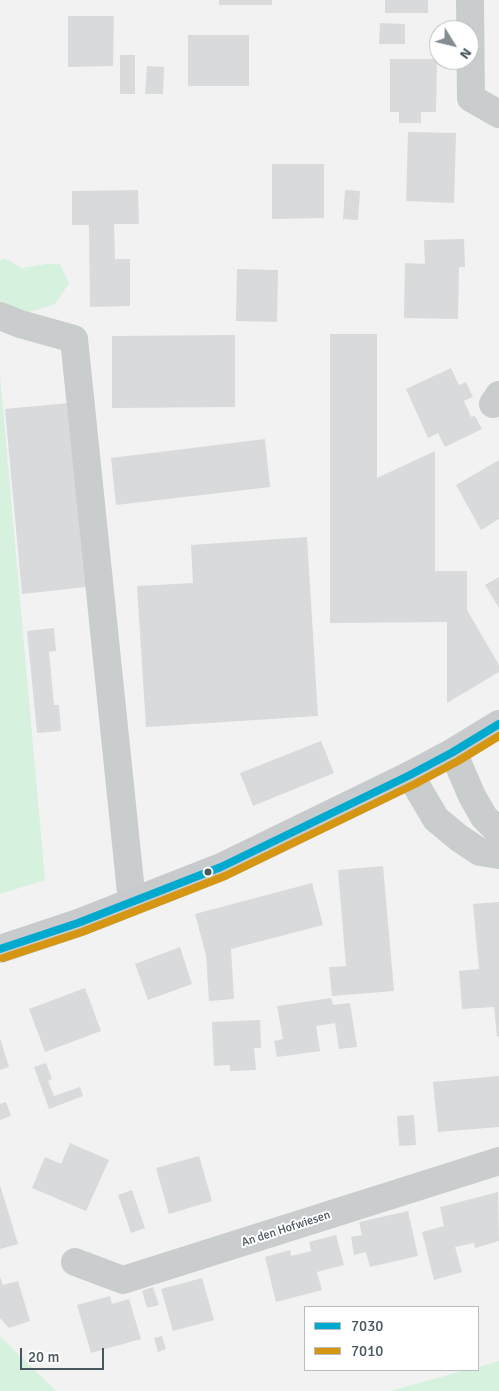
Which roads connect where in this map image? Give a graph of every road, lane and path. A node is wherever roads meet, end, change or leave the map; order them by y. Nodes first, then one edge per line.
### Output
1 (470, 0) edge
2 (499, 114) edge
3 (0, 316) edge
4 (499, 724) edge
5 (453, 752) junction
6 (410, 775) junction
7 (499, 832) edge
8 (499, 856) edge
9 (132, 902) junction
10 (0, 949) edge
11 (499, 1161) edge
12 (75, 1262) dead end

1 - 2 street
3 - 9 street
4 - 5 main road
5 - 6 main road
5 - 7 street
6 - 8 street
6 - 9 main road
9 - 10 main road
11 - 12 street, An den Hofwiesen

